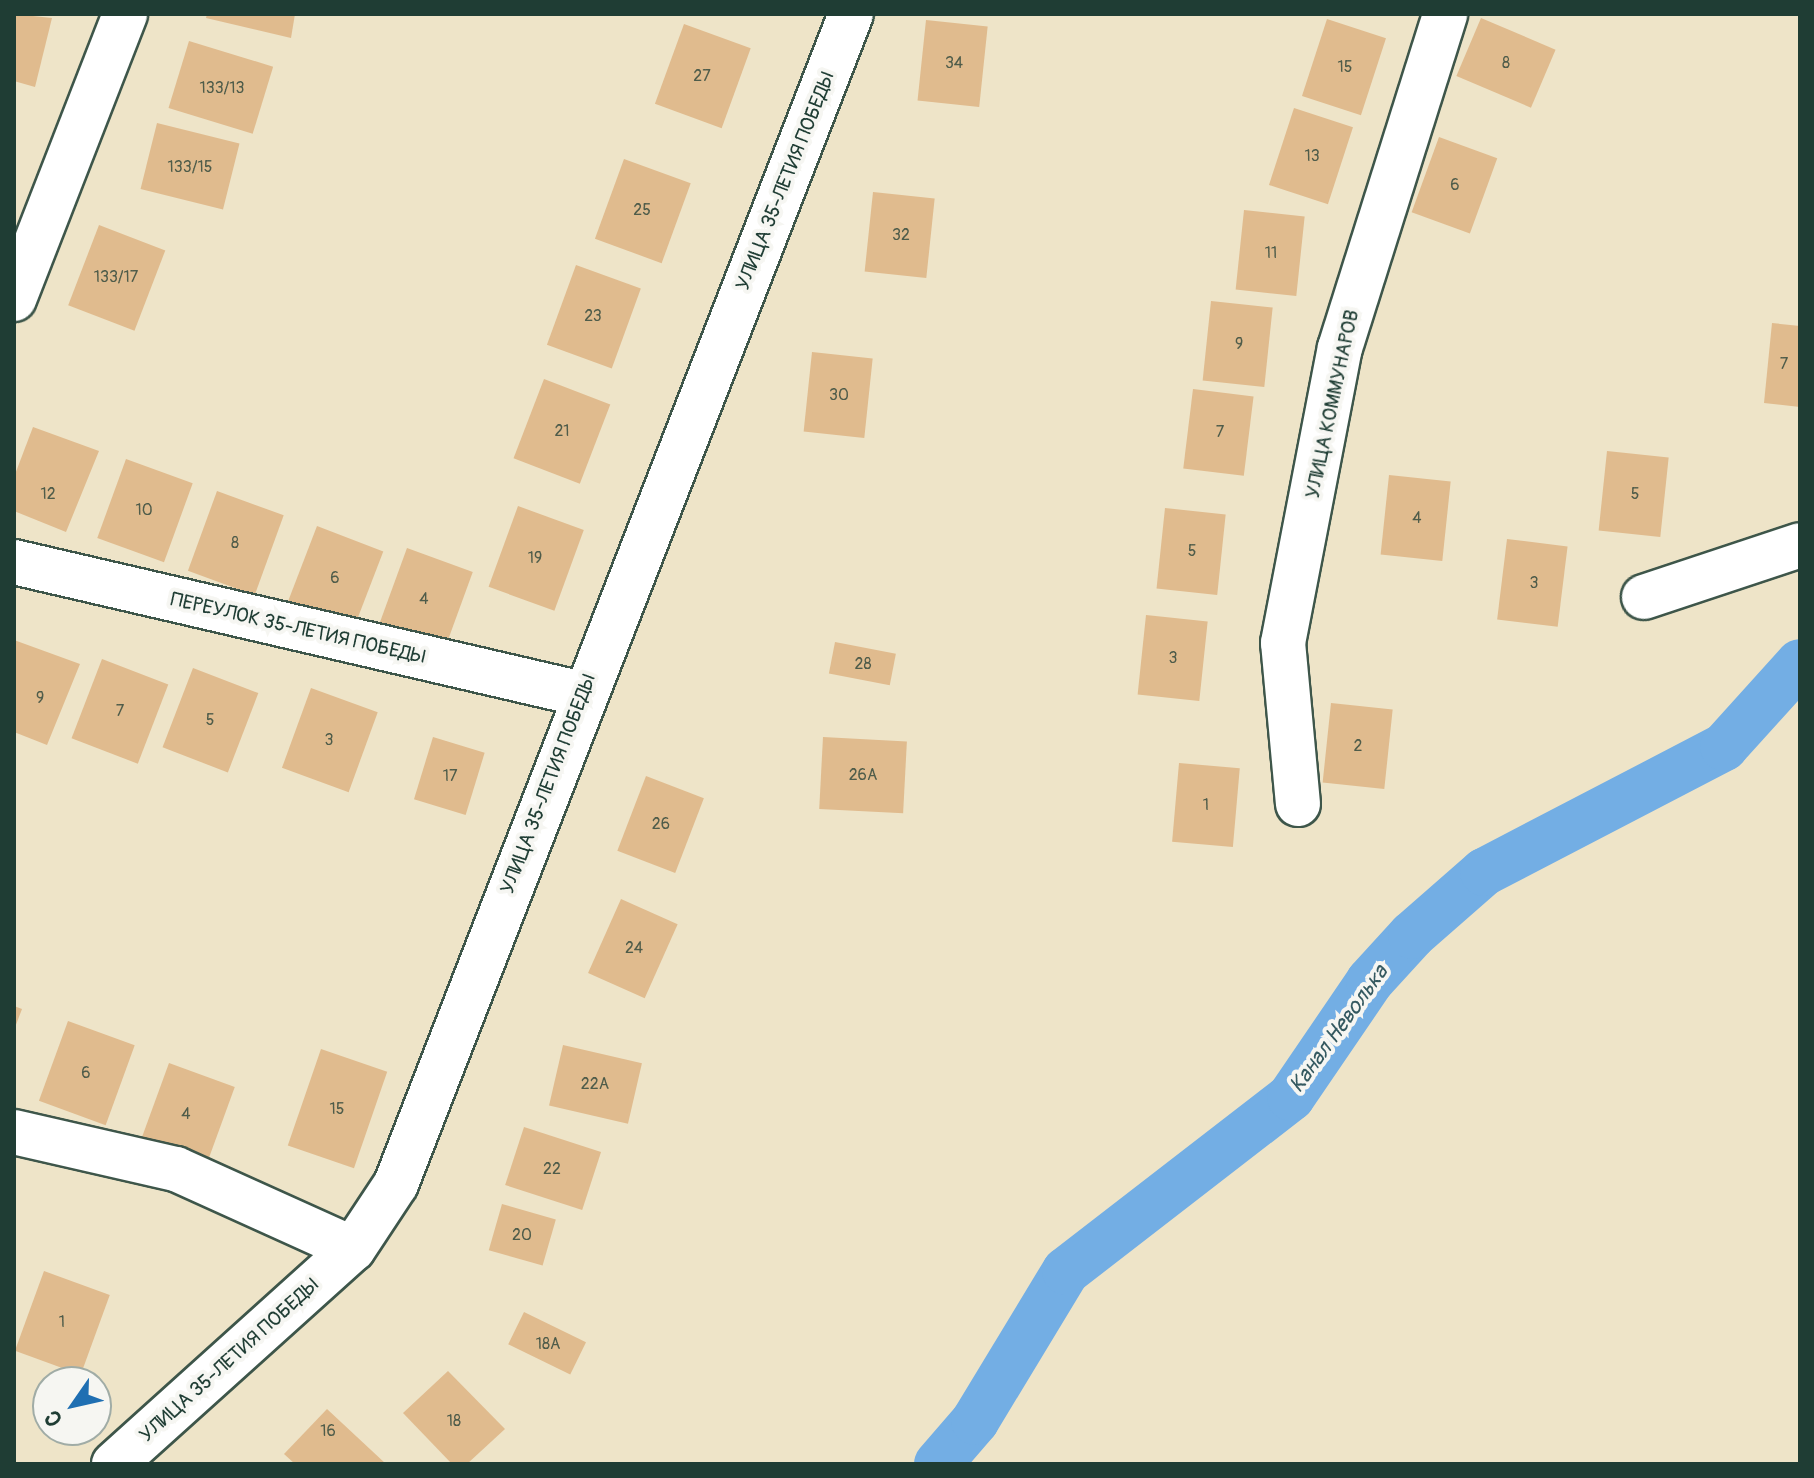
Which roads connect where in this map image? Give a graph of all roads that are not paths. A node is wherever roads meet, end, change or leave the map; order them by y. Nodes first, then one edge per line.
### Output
1 (125, 14) edge
2 (851, 14) edge
3 (1445, 14) edge
4 (14, 299) edge
5 (1800, 545) edge
6 (14, 562) edge
7 (1644, 597) dead end
8 (582, 694) junction
9 (1298, 804) dead end
10 (14, 1132) edge
11 (353, 1249) junction
12 (114, 1464) edge

1 - 4 street
2 - 8 street, УЛИЦА 35-ЛЕТИЯ ПОБЕДЫ
3 - 9 street, УЛИЦА КОММУНАРОВ
5 - 7 street
6 - 8 street, ПЕРЕУЛОК 35-ЛЕТИЯ ПОБЕДЫ
8 - 11 street, УЛИЦА 35-ЛЕТИЯ ПОБЕДЫ
10 - 11 street
11 - 12 street, УЛИЦА 35-ЛЕТИЯ ПОБЕДЫ

